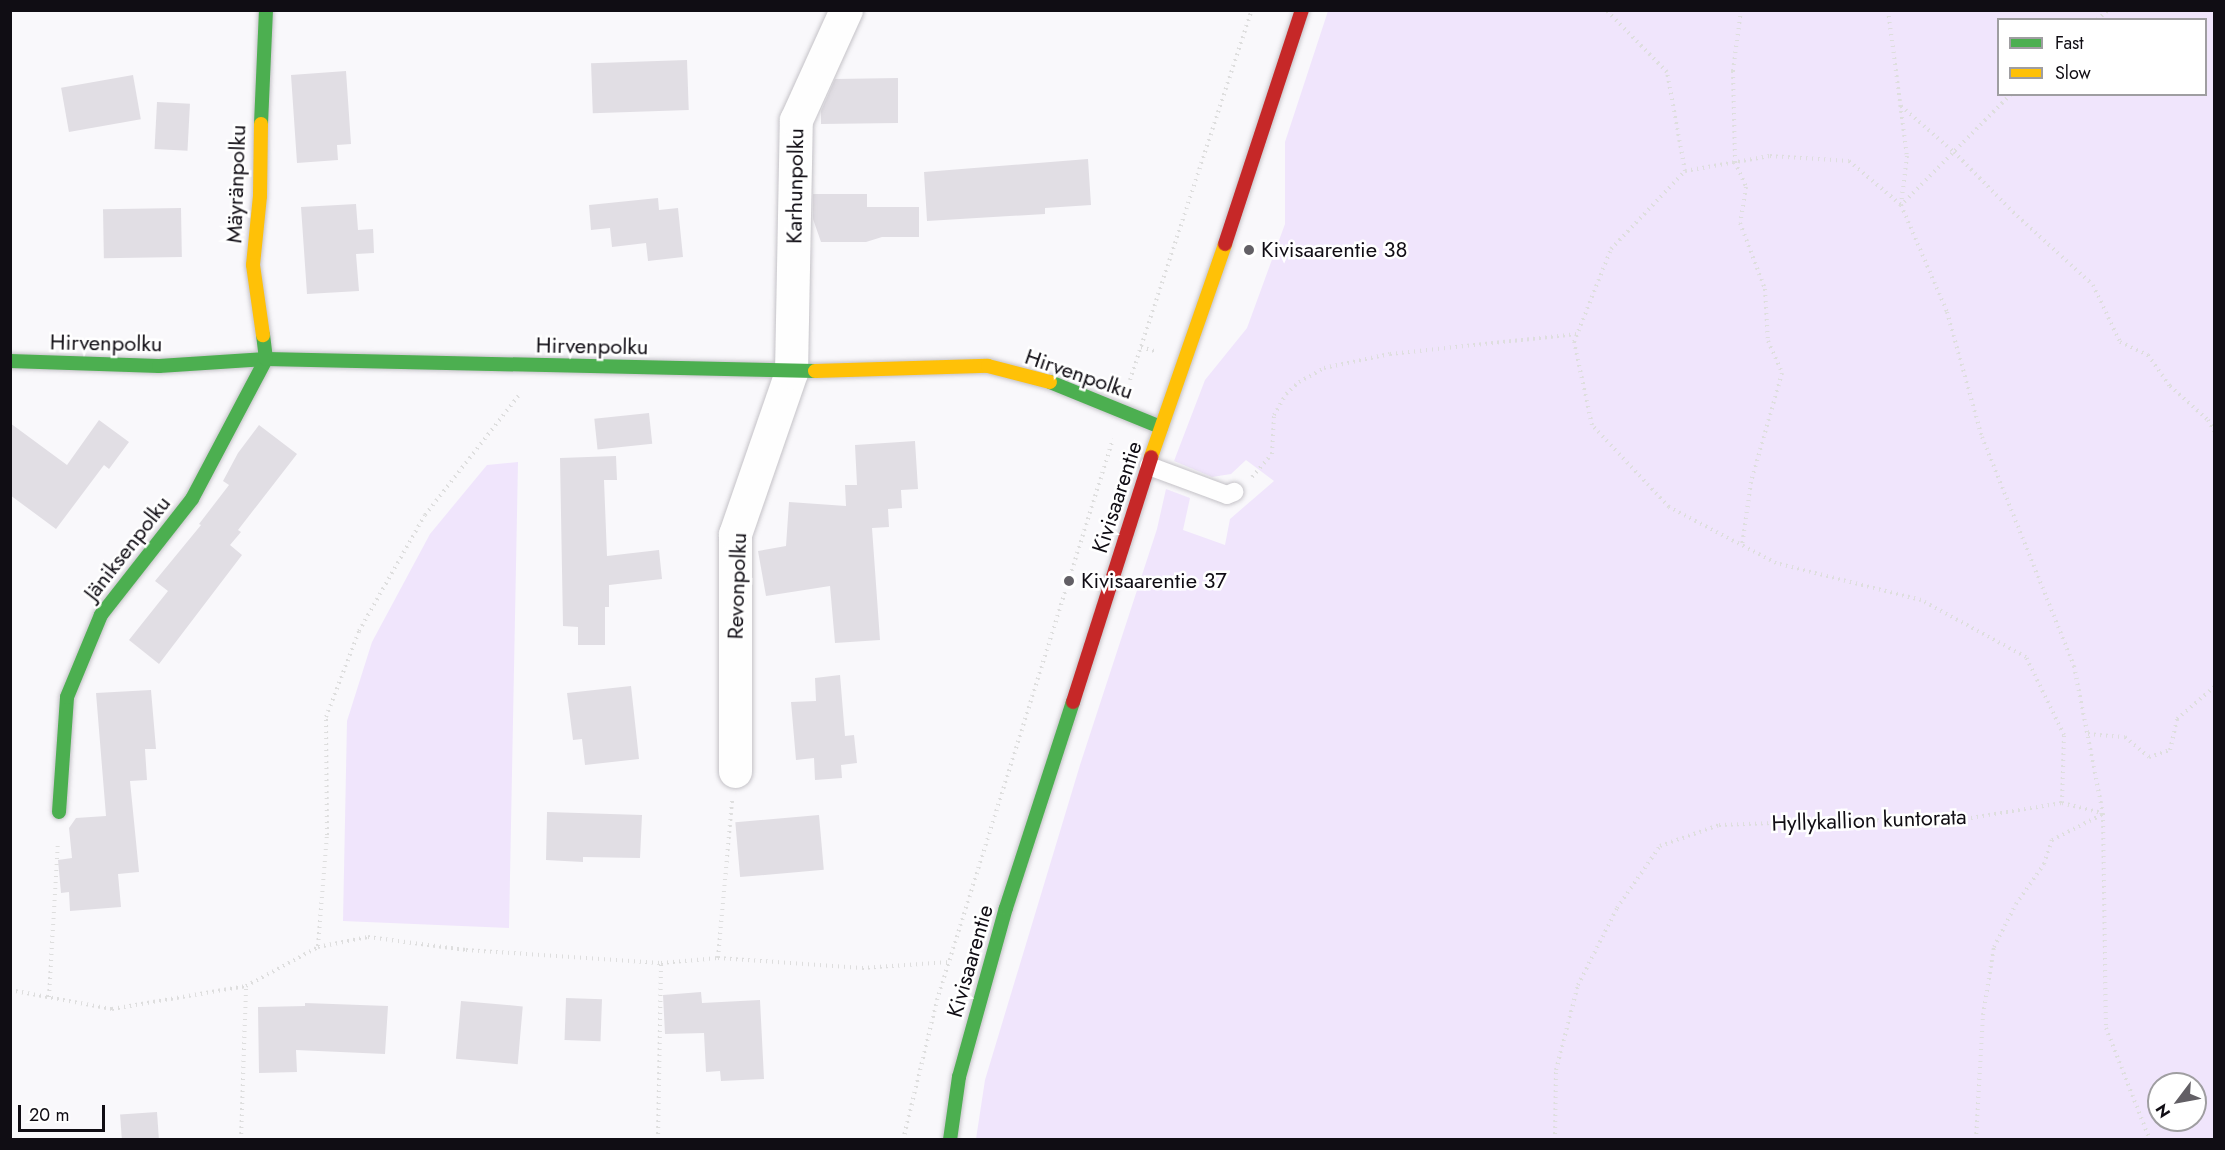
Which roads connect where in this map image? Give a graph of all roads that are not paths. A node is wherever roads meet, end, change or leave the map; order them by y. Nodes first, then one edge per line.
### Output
1 (266, 10) edge
2 (846, 10) edge
3 (1302, 10) edge
4 (266, 359) junction
5 (10, 362) edge
6 (791, 372) junction
7 (1161, 427) junction
8 (1149, 466) junction
9 (1234, 492) road end
10 (735, 771) road end
11 (60, 812) road end
12 (950, 1140) edge

1 - 4 street, Mäyränpolku
2 - 6 street, Karhunpolku
3 - 7 street, Kivisaarentie
4 - 5 street, Hirvenpolku
4 - 6 street, Hirvenpolku
4 - 11 street, Jäniksenpolku
6 - 7 street, Hirvenpolku
6 - 10 street, Revonpolku
7 - 8 street, Kivisaarentie
8 - 9 lane
8 - 12 street, Kivisaarentie

